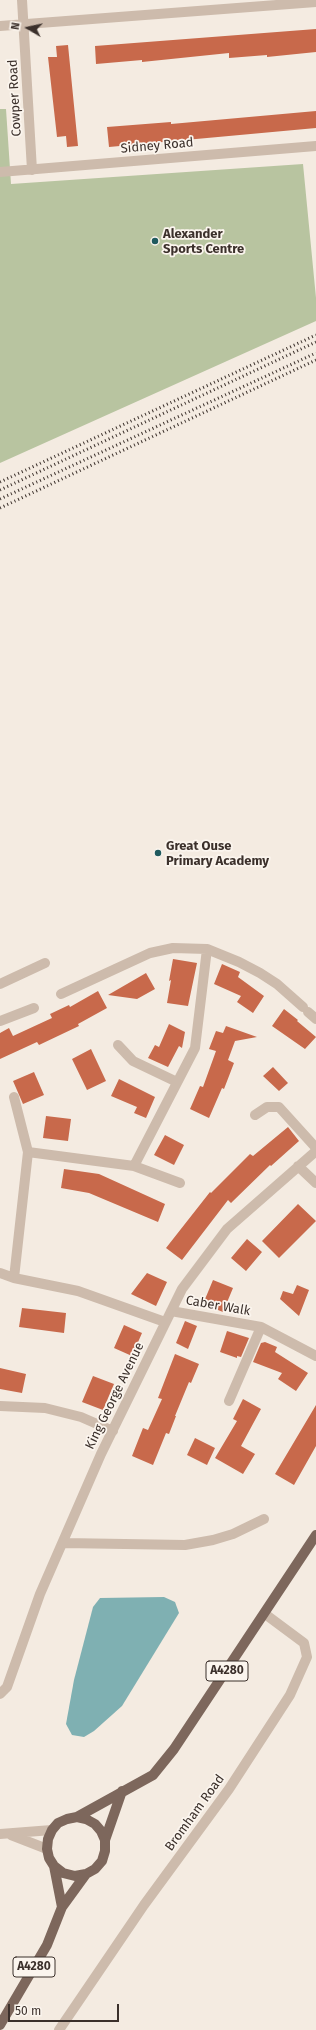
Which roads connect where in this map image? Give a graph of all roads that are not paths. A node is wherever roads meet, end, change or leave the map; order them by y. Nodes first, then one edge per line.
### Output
1 (22, 0) edge
2 (316, 2) edge
3 (24, 24) junction
4 (0, 26) edge
5 (316, 146) edge
6 (32, 170) junction
7 (0, 172) edge
8 (207, 949) junction
9 (45, 963) dead end
10 (0, 984) edge
11 (61, 994) dead end
12 (34, 1008) dead end
13 (309, 1012) edge
14 (0, 1021) edge
15 (118, 1044) dead end
16 (178, 1082) junction
17 (14, 1097) dead end
18 (255, 1115) dead end
19 (316, 1149) edge
20 (28, 1152) junction
21 (134, 1166) junction
22 (298, 1166) junction
23 (180, 1183) dead end
24 (316, 1183) edge
25 (0, 1272) edge
26 (14, 1278) junction
27 (171, 1311) junction
28 (165, 1322) junction
29 (261, 1327) junction
30 (316, 1356) edge
31 (228, 1401) dead end
32 (0, 1406) edge
33 (113, 1431) junction
34 (264, 1519) dead end
35 (316, 1535) edge
36 (64, 1543) junction
37 (265, 1614) junction
38 (0, 1694) edge
39 (122, 1792) junction
40 (77, 1817) junction
41 (52, 1830) junction
42 (4, 1834) edge
43 (104, 1840) junction
44 (47, 1849) junction
45 (54, 1866) junction
46 (86, 1874) junction
47 (62, 1907) junction
48 (0, 2025) edge
49 (59, 2030) edge

1 - 3 street, Cowper Road
2 - 3 street
3 - 4 street
3 - 6 street, Cowper Road
5 - 6 street, Sidney Road
6 - 7 street, Sidney Road
8 - 11 street
8 - 13 street
8 - 16 street
9 - 10 street
12 - 14 street
15 - 16 street
16 - 21 street
17 - 20 street
18 - 19 street
19 - 22 street, King George Avenue
20 - 21 street
20 - 26 street
21 - 23 street
22 - 24 street
22 - 27 street, King George Avenue
25 - 26 street
26 - 28 street
27 - 28 street, King George Avenue
27 - 29 street, Caber Walk
28 - 33 street, King George Avenue
29 - 30 street, Caber Walk
29 - 31 street, Caber Walk
32 - 33 street
33 - 36 street, King George Avenue
34 - 36 street
35 - 37 main road, A4280
36 - 38 street, King George Avenue
37 - 39 main road, A4280
37 - 49 street, Bromham Road
39 - 40 main road, A4280
39 - 43 main road, A4280
40 - 41 main road, A4280
40 - 43 main road
41 - 42 street
41 - 44 main road
42 - 44 street
43 - 46 main road, A4280
44 - 45 main road
45 - 46 main road
45 - 47 main road
46 - 47 main road, A4280
47 - 48 main road, A4280

